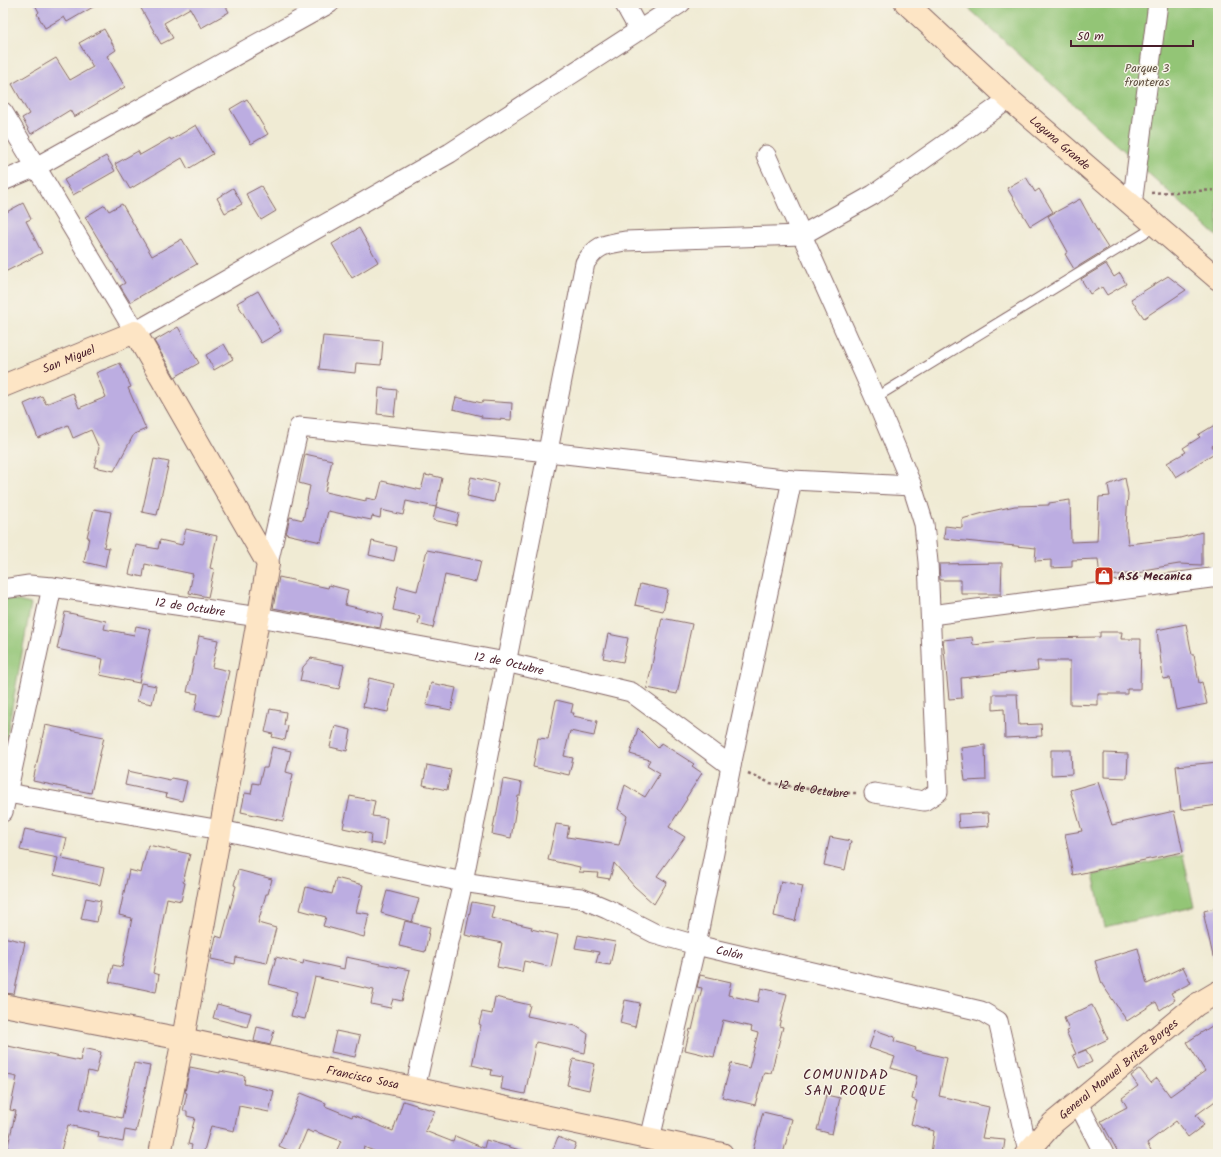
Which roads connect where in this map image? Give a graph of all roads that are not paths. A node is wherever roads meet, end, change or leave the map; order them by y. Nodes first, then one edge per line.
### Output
1 (330, 3) edge
2 (624, 3) edge
3 (681, 3) edge
4 (906, 3) edge
5 (1158, 3) edge
6 (639, 30) junction
7 (1009, 99) junction
8 (3, 112) edge
9 (766, 155) dead end
10 (36, 167) junction
11 (3, 181) edge
12 (1133, 200) junction
13 (1156, 226) junction
14 (802, 235) junction
15 (1218, 278) edge
16 (135, 332) junction
17 (3, 386) edge
18 (875, 398) junction
19 (548, 452) junction
20 (792, 480) junction
21 (912, 486) junction
22 (268, 564) junction
23 (1218, 577) edge
24 (52, 587) junction
25 (3, 589) edge
26 (931, 615) junction
27 (259, 617) junction
28 (506, 662) junction
29 (730, 766) junction
30 (5, 792) edge
31 (874, 793) road end
32 (3, 812) edge
33 (221, 830) junction
34 (463, 882) junction
35 (696, 945) junction
36 (1218, 992) edge
37 (3, 1004) edge
38 (183, 1039) junction
39 (415, 1088) junction
40 (1078, 1103) junction
41 (650, 1139) junction
42 (1027, 1153) edge
43 (160, 1154) edge
44 (722, 1154) edge
45 (1104, 1154) edge

1 - 10 street
2 - 6 street
3 - 6 street
4 - 7 street, Laguna Grande
5 - 12 street
6 - 16 street
7 - 12 street, Laguna Grande
7 - 14 street
8 - 10 street
9 - 14 street
10 - 11 street
10 - 16 street
12 - 13 street, Laguna Grande
13 - 15 street, Laguna Grande
13 - 18 lane
14 - 18 street
14 - 19 street
16 - 17 street, San Miguel
16 - 22 street
18 - 21 street
19 - 20 street
19 - 22 street
19 - 28 street
20 - 21 street
20 - 29 street
21 - 26 street
22 - 27 street
23 - 26 street
24 - 25 street, 12 de Octubre
24 - 27 street, 12 de Octubre
24 - 30 street
26 - 31 street
27 - 28 street, 12 de Octubre
27 - 33 street
28 - 29 street, 12 de Octubre
28 - 34 street
29 - 35 street
30 - 32 street
30 - 33 street, Colón
33 - 34 street, Colón
33 - 38 street
34 - 35 street, Colón
34 - 39 street
35 - 41 street
35 - 42 street, Colón
36 - 40 street, General Manuel Britez Borges
37 - 38 street, Francisco Sosa
38 - 39 street, Francisco Sosa
38 - 43 street
39 - 41 street, Francisco Sosa
40 - 42 street, General Manuel Britez Borges
40 - 45 street
41 - 44 street, Francisco Sosa

